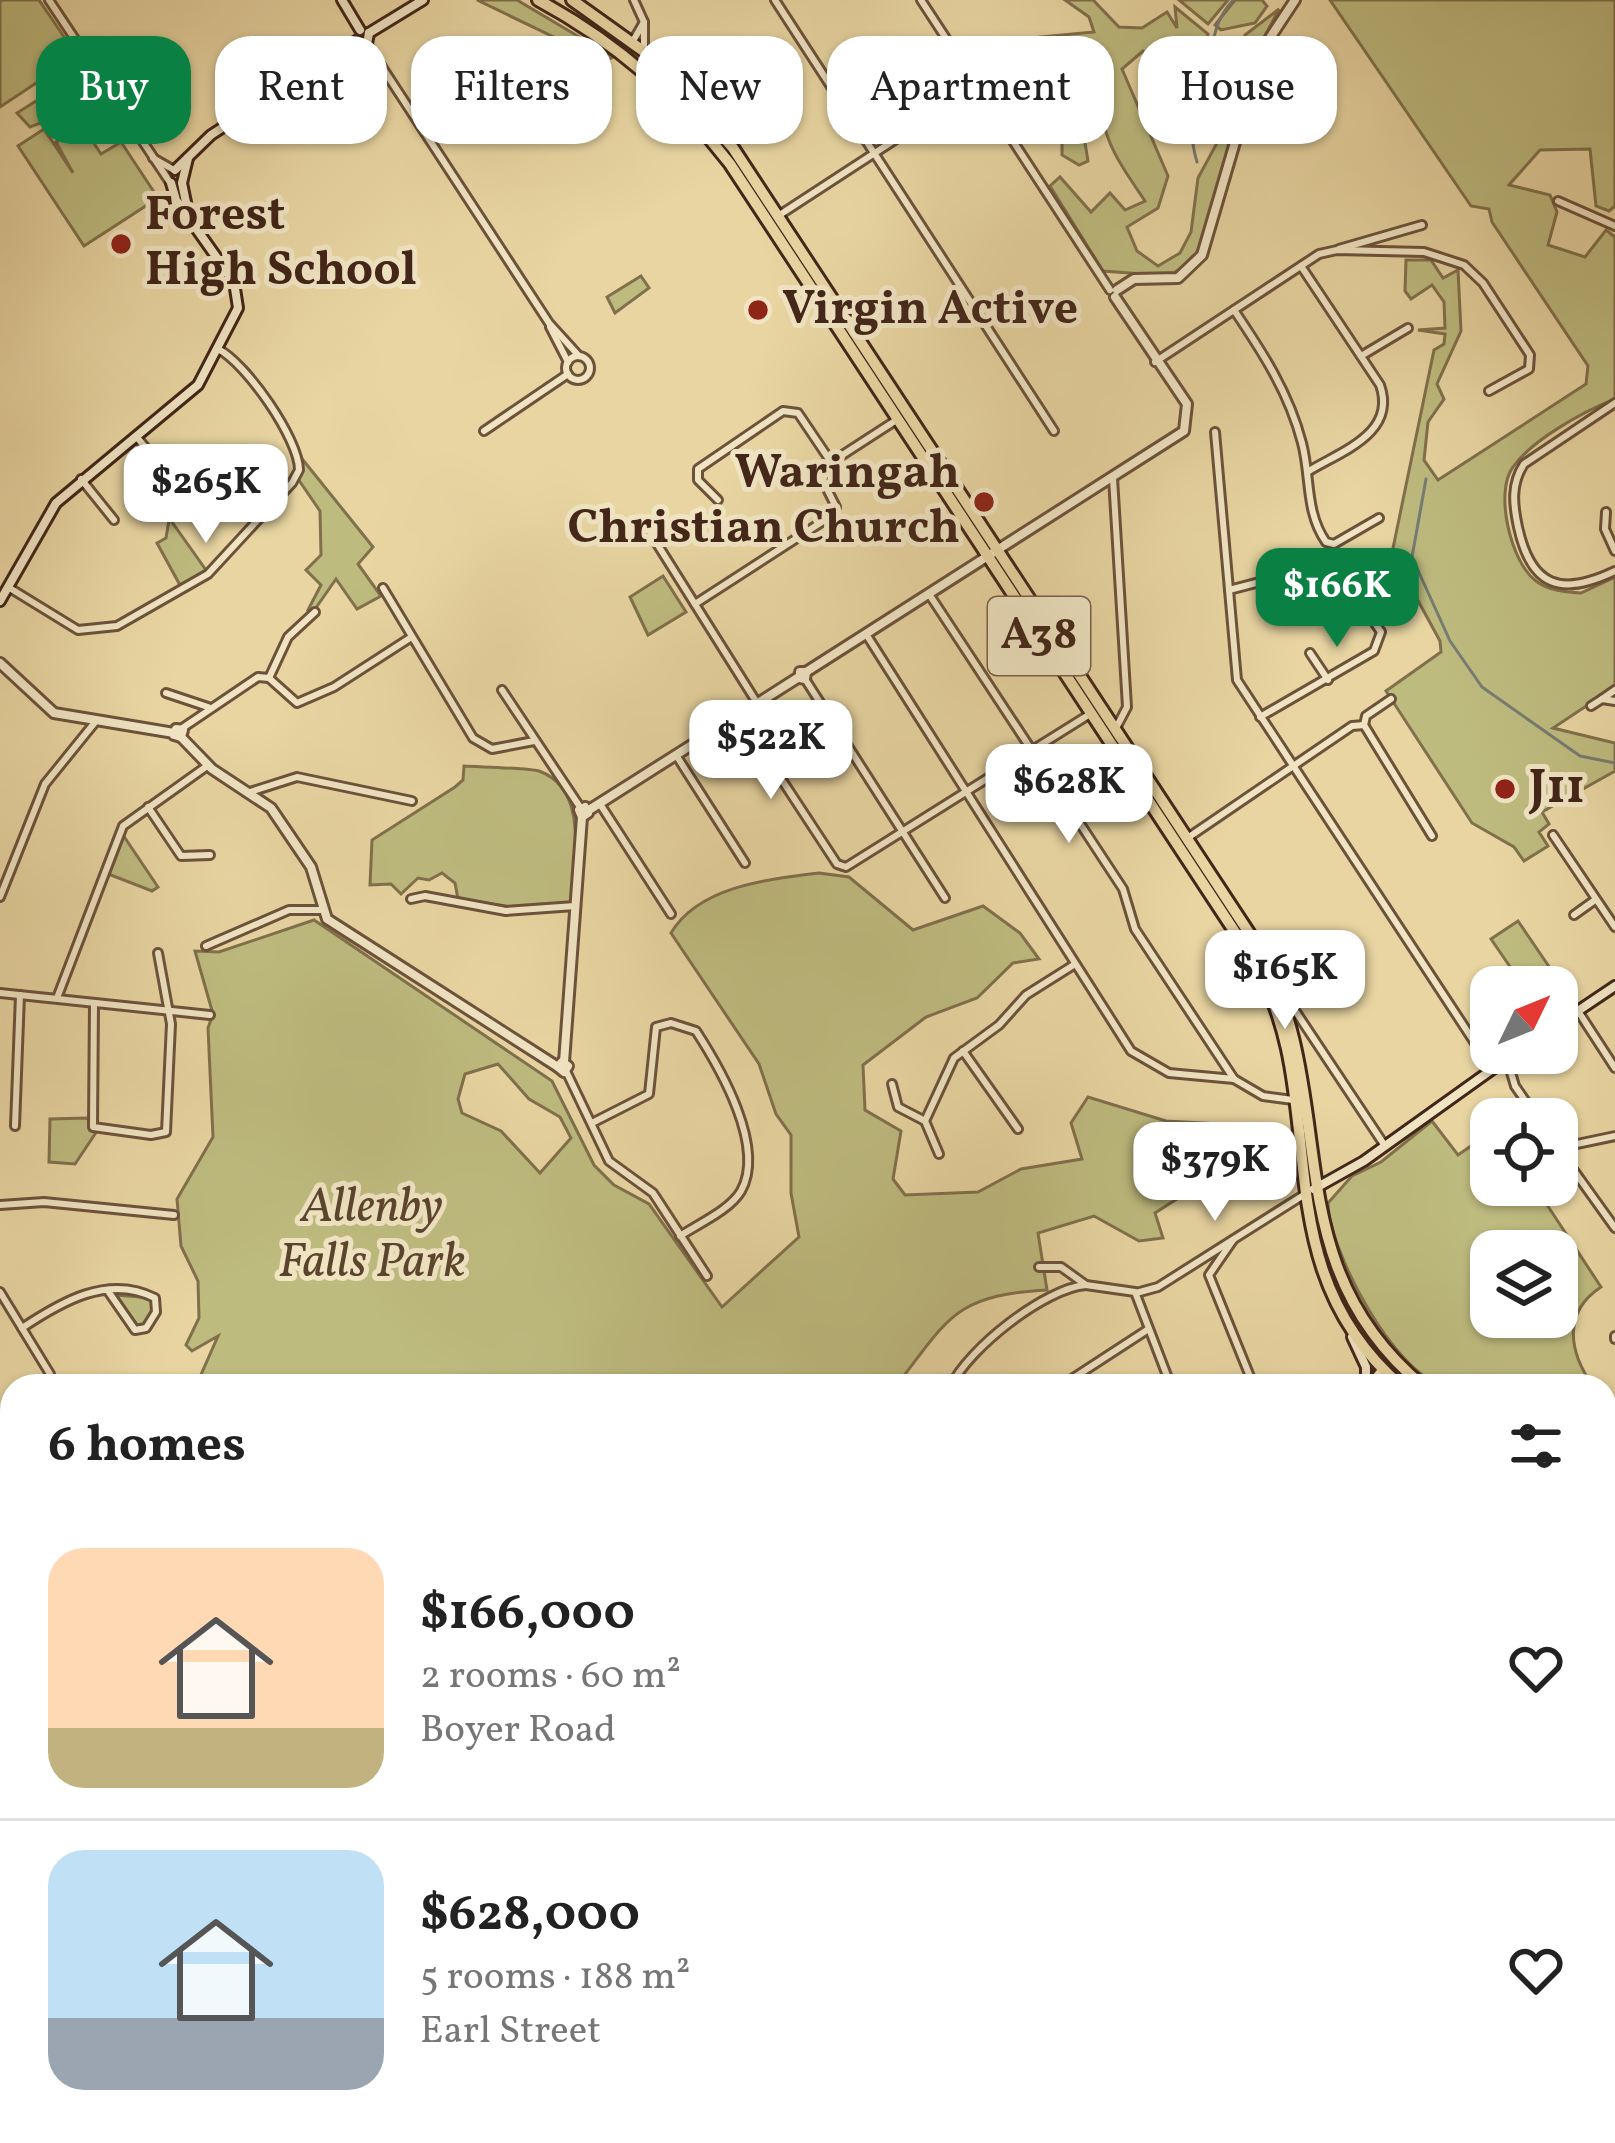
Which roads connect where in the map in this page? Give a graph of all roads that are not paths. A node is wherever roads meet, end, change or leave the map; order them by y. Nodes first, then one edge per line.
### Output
1 (49, 0) edge
2 (342, 0) edge
3 (423, 0) edge
4 (538, 0) edge
5 (572, 0) edge
6 (634, 0) edge
7 (776, 0) edge
8 (920, 0) edge
9 (1294, 0) edge
10 (644, 22) junction
11 (365, 35) junction
12 (644, 36) edge
13 (943, 36) edge
14 (633, 40) junction
15 (636, 43) edge
16 (729, 144) edge
17 (888, 144) edge
18 (1014, 144) edge
19 (874, 153) junction
20 (176, 177) junction
21 (1558, 201) dead end
22 (778, 216) junction
23 (1422, 225) dead end
24 (1615, 226) edge
25 (1337, 250) junction
26 (1301, 266) junction
27 (1114, 292) junction
28 (1234, 310) junction
29 (549, 323) junction
30 (1408, 328) dead end
31 (218, 349) junction
32 (579, 356) junction
33 (1361, 356) junction
34 (568, 362) junction
35 (1155, 362) junction
36 (568, 374) junction
37 (1490, 391) dead end
38 (1615, 403) edge
39 (898, 419) junction
40 (484, 430) dead end
41 (1054, 430) dead end
42 (1215, 432) dead end
43 (136, 435) junction
44 (831, 462) junction
45 (1309, 471) junction
46 (1113, 478) junction
47 (82, 479) junction
48 (179, 489) dead end
49 (718, 500) dead end
50 (1606, 512) dead end
51 (1378, 518) dead end
52 (114, 520) dead end
53 (644, 524) dead end
54 (1615, 551) edge
55 (992, 554) junction
56 (1615, 571) edge
57 (8, 586) junction
58 (382, 588) dead end
59 (1228, 590) junction
60 (929, 594) junction
61 (0, 601) edge
62 (695, 604) junction
63 (314, 612) dead end
64 (866, 634) junction
65 (410, 638) junction
66 (1310, 653) dead end
67 (0, 663) edge
68 (803, 676) junction
69 (269, 678) junction
70 (1329, 680) junction
71 (502, 689) dead end
72 (1615, 690) edge
73 (166, 693) dead end
74 (1602, 698) junction
75 (1391, 699) dead end
76 (1615, 701) edge
77 (758, 704) junction
78 (1591, 706) dead end
79 (210, 707) junction
80 (1090, 714) junction
81 (740, 716) junction
82 (1259, 718) junction
83 (96, 722) junction
84 (1364, 724) junction
85 (1114, 730) junction
86 (179, 733) junction
87 (534, 741) junction
88 (1031, 751) junction
89 (676, 755) junction
90 (207, 766) junction
91 (1291, 767) junction
92 (250, 792) junction
93 (969, 793) junction
94 (412, 801) dead end
95 (600, 804) junction
96 (148, 807) junction
97 (584, 811) junction
98 (905, 833) junction
99 (1553, 835) dead end
100 (1432, 836) dead end
101 (1186, 838) junction
102 (210, 854) dead end
103 (746, 863) dead end
104 (0, 897) edge
105 (946, 898) dead end
106 (411, 899) dead end
107 (1596, 900) junction
108 (575, 906) junction
109 (320, 910) junction
110 (671, 914) dead end
111 (1574, 916) dead end
112 (1615, 927) edge
113 (206, 946) dead end
114 (158, 953) dead end
115 (1072, 966) junction
116 (1615, 986) edge
117 (1281, 990) junction
118 (0, 993) edge
119 (20, 995) junction
120 (57, 998) junction
121 (94, 1004) junction
122 (1578, 1011) joint
123 (169, 1012) junction
124 (210, 1015) dead end
125 (1470, 1036) edge
126 (963, 1051) junction
127 (563, 1067) junction
128 (1615, 1068) edge
129 (1485, 1074) edge
130 (1234, 1079) junction
131 (892, 1084) dead end
132 (1293, 1100) junction
133 (925, 1121) junction
134 (592, 1123) junction
135 (15, 1126) dead end
136 (1018, 1129) dead end
137 (1615, 1136) edge
138 (1578, 1144) edge
139 (1385, 1146) junction
140 (939, 1154) dead end
141 (1578, 1176) edge
142 (1316, 1189) junction
143 (1303, 1196) junction
144 (0, 1205) edge
145 (174, 1215) dead end
146 (1615, 1228) edge
147 (680, 1236) junction
148 (1235, 1237) junction
149 (1039, 1267) dead end
150 (707, 1276) dead end
151 (1086, 1285) junction
152 (108, 1291) junction
153 (0, 1292) edge
154 (1135, 1292) junction
155 (1348, 1324) junction
156 (22, 1328) junction
157 (1147, 1330) junction
158 (1388, 1365) junction
159 (50, 1374) edge
160 (960, 1374) edge
161 (1079, 1374) edge
162 (1166, 1374) edge
163 (1249, 1374) edge
164 (1367, 1374) edge
165 (1379, 1374) edge
166 (1394, 1374) edge
167 (1403, 1374) edge

1 - 20 street
2 - 11 street
3 - 11 street
4 - 39 highway, A38
5 - 14 highway, A38
6 - 10 street
7 - 19 street
8 - 13 street
9 - 27 street
10 - 12 street
10 - 14 street
11 - 20 street
11 - 29 street
14 - 15 highway, A38
16 - 22 highway, A38
17 - 19 street
18 - 27 street
19 - 22 street
19 - 41 street
20 - 31 street
21 - 24 street
22 - 55 highway, A38
23 - 25 street
25 - 26 street
25 - 37 street
26 - 28 street
26 - 33 street
27 - 35 street
28 - 35 street
28 - 45 street
29 - 32 street
29 - 34 street
30 - 33 street
31 - 43 street
31 - 57 street
32 - 34 street
32 - 36 street
33 - 45 street
34 - 36 street
35 - 46 street
36 - 40 street
38 - 56 street
39 - 44 street
39 - 55 highway, A38
42 - 59 street
43 - 47 street
43 - 48 street
44 - 49 street
44 - 62 street
45 - 51 street
46 - 55 street
46 - 85 street
47 - 52 street
47 - 57 street
50 - 54 street
53 - 62 street
55 - 60 street
55 - 80 highway, A38
55 - 85 highway, A38
57 - 61 street
58 - 65 street
59 - 70 street
59 - 82 street
60 - 64 street
60 - 88 street
62 - 77 street
63 - 69 street
64 - 68 street
64 - 93 street
65 - 69 street
65 - 87 street
66 - 70 street
67 - 83 street
68 - 77 street
68 - 98 street
69 - 79 street
70 - 82 street
71 - 87 street
72 - 74 street
73 - 79 street
74 - 76 street
74 - 78 street
75 - 84 street
77 - 81 street
79 - 86 street
80 - 88 street
80 - 132 highway, A38
81 - 89 street
81 - 98 street
82 - 91 street
83 - 86 street
83 - 104 street
84 - 91 street
84 - 100 street
85 - 101 highway, A38
86 - 90 street
87 - 97 street
88 - 93 street
88 - 130 street
89 - 95 street
89 - 103 street
90 - 92 street
90 - 96 street
91 - 101 street
91 - 125 street
92 - 94 street
92 - 109 street
93 - 98 street
93 - 115 street
95 - 97 street
95 - 110 street
96 - 102 street
96 - 120 street
97 - 108 street
98 - 105 street
99 - 107 street
101 - 117 highway, A38
106 - 108 street
107 - 111 street
107 - 112 street
108 - 127 street
109 - 113 street
109 - 127 street
114 - 123 street
115 - 126 street
115 - 130 street
116 - 122 street
117 - 139 street
117 - 142 highway, A38
118 - 119 street
119 - 120 street
119 - 135 street
120 - 121 street
121 - 123 street
121 - 123 street
122 - 128 street
123 - 124 street
126 - 133 street
126 - 136 street
127 - 134 street
129 - 139 street
130 - 132 street
131 - 133 street
132 - 143 highway, A38
133 - 140 street
134 - 147 street
134 - 147 street
137 - 138 street
139 - 142 street
141 - 146 street
142 - 143 street
142 - 158 highway, A38
143 - 148 street
143 - 155 highway, A38
144 - 145 street
147 - 150 street
148 - 154 street
148 - 163 street
149 - 151 street
151 - 154 street
151 - 160 street
152 - 152 street
152 - 156 street
153 - 156 street
154 - 157 street
155 - 158 highway, A38
155 - 164 street
156 - 159 street
157 - 161 street
157 - 162 street
158 - 165 street
158 - 166 highway, A38
158 - 167 highway, A38

